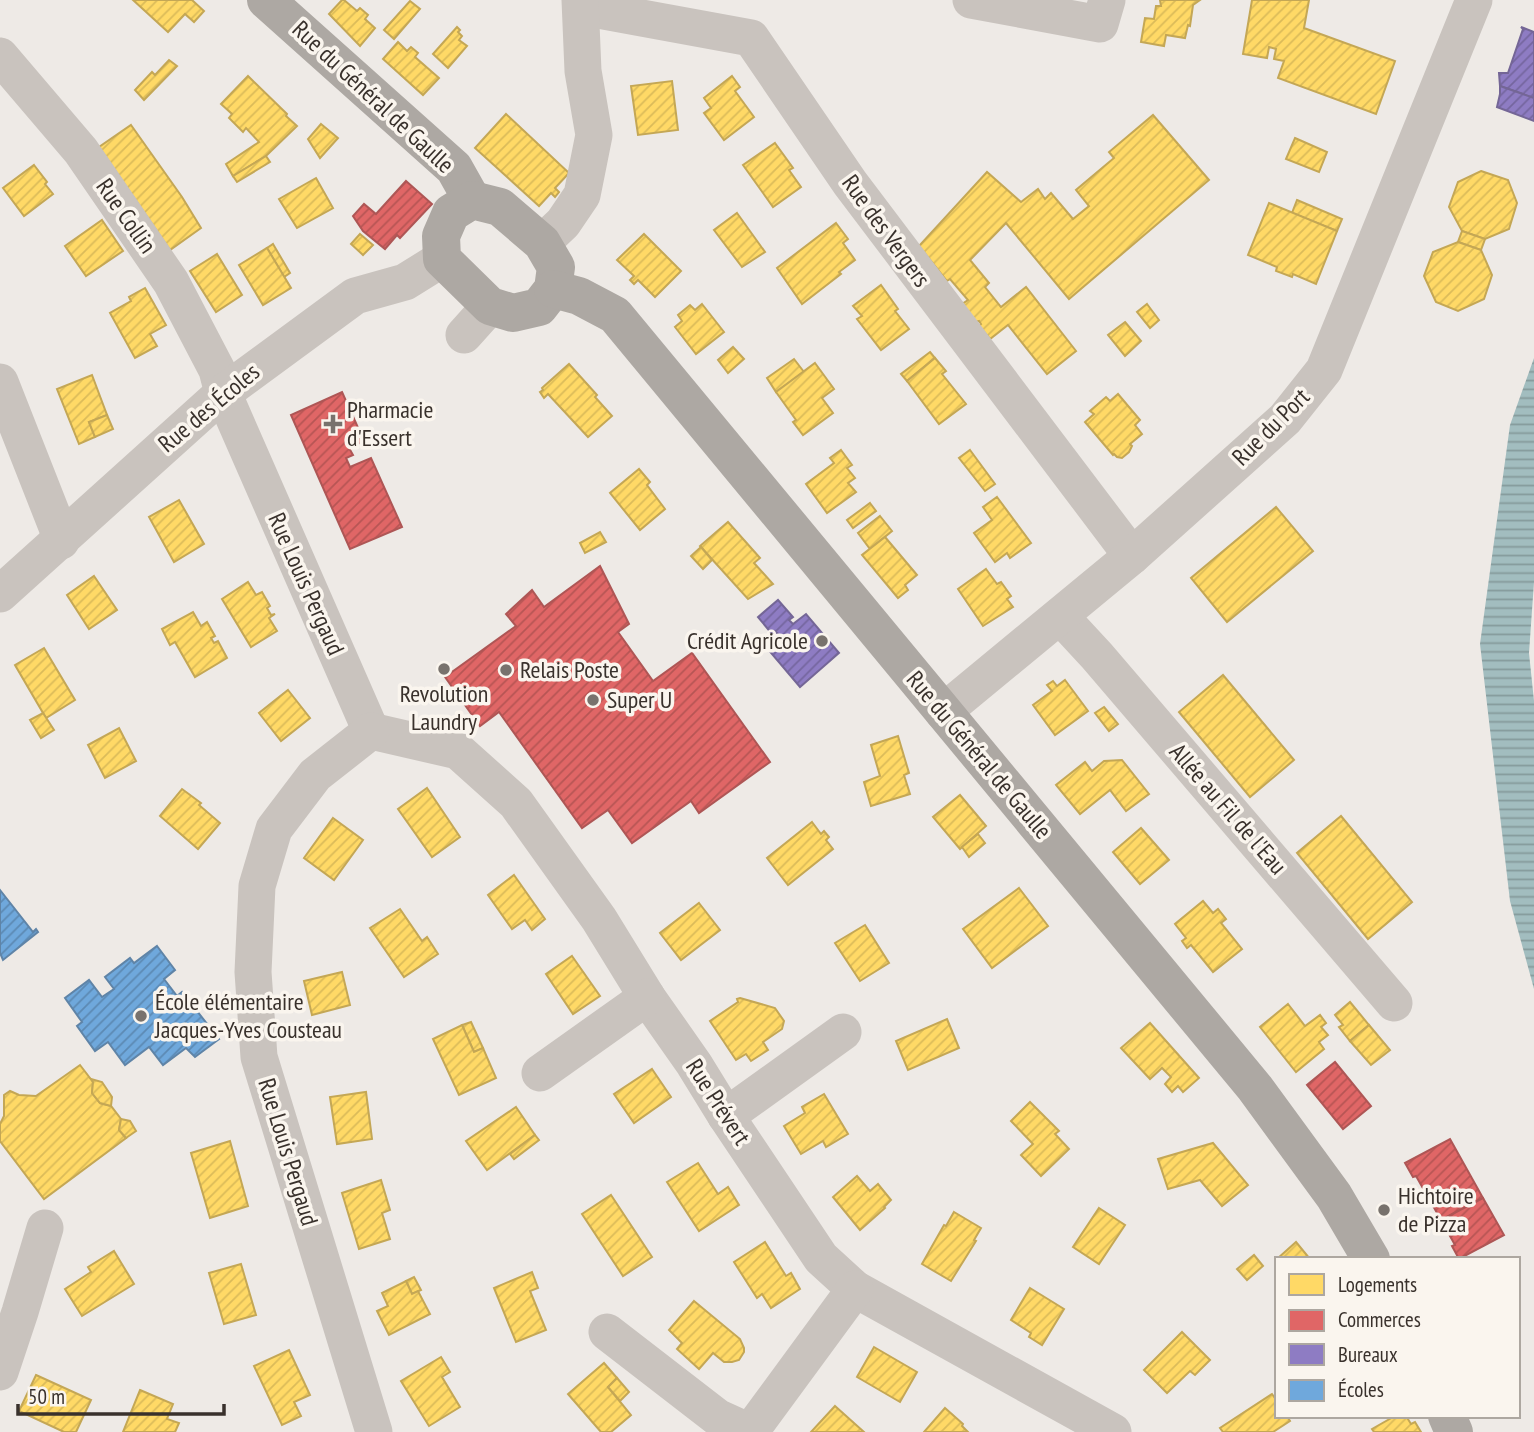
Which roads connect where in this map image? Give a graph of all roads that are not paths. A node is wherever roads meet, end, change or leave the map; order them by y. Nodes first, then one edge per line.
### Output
1 (266, 0) edge
2 (971, 0) edge
3 (1107, 0) edge
4 (1474, 0) edge
5 (581, 4) edge
6 (0, 56) edge
7 (472, 200) junction
8 (541, 243) junction
9 (442, 259) junction
10 (553, 289) junction
11 (489, 306) junction
12 (464, 335) dead end
13 (0, 382) edge
14 (223, 393) junction
15 (61, 541) junction
16 (1132, 556) junction
17 (0, 594) edge
18 (1060, 616) junction
19 (943, 712) junction
20 (371, 731) junction
21 (647, 997) junction
22 (1394, 1003) dead end
23 (842, 1032) dead end
24 (540, 1073) dead end
25 (726, 1116) junction
26 (45, 1228) dead end
27 (1370, 1257) edge
28 (855, 1289) junction
29 (607, 1332) dead end
30 (0, 1372) edge
31 (374, 1432) edge
32 (1113, 1432) edge

1 - 7 main road, Rue du Général de Gaulle
2 - 3 street
4 - 16 street, Rue du Port
5 - 8 street
5 - 16 street, Rue des Vergers
6 - 14 street, Rue Collin
7 - 8 main road
7 - 9 main road
8 - 10 main road
9 - 11 main road
9 - 14 street, Rue des Écoles
10 - 11 main road
10 - 19 main road, Rue du Général de Gaulle
11 - 12 street
13 - 15 street
14 - 15 street, Rue des Écoles
14 - 20 street, Rue Louis Pergaud
15 - 17 street, Rue des Écoles
16 - 18 street, Rue du Port
18 - 19 street, Rue du Port
18 - 22 street, Allée au Fil de l'Eau
19 - 27 main road, Rue du Général de Gaulle
20 - 21 street, Rue Prévert
20 - 31 street, Rue Louis Pergaud
21 - 24 street
21 - 25 street, Rue Prévert
23 - 25 street
25 - 28 street, Rue Prévert
26 - 30 street
28 - 29 street
28 - 32 street, Rue Prévert

